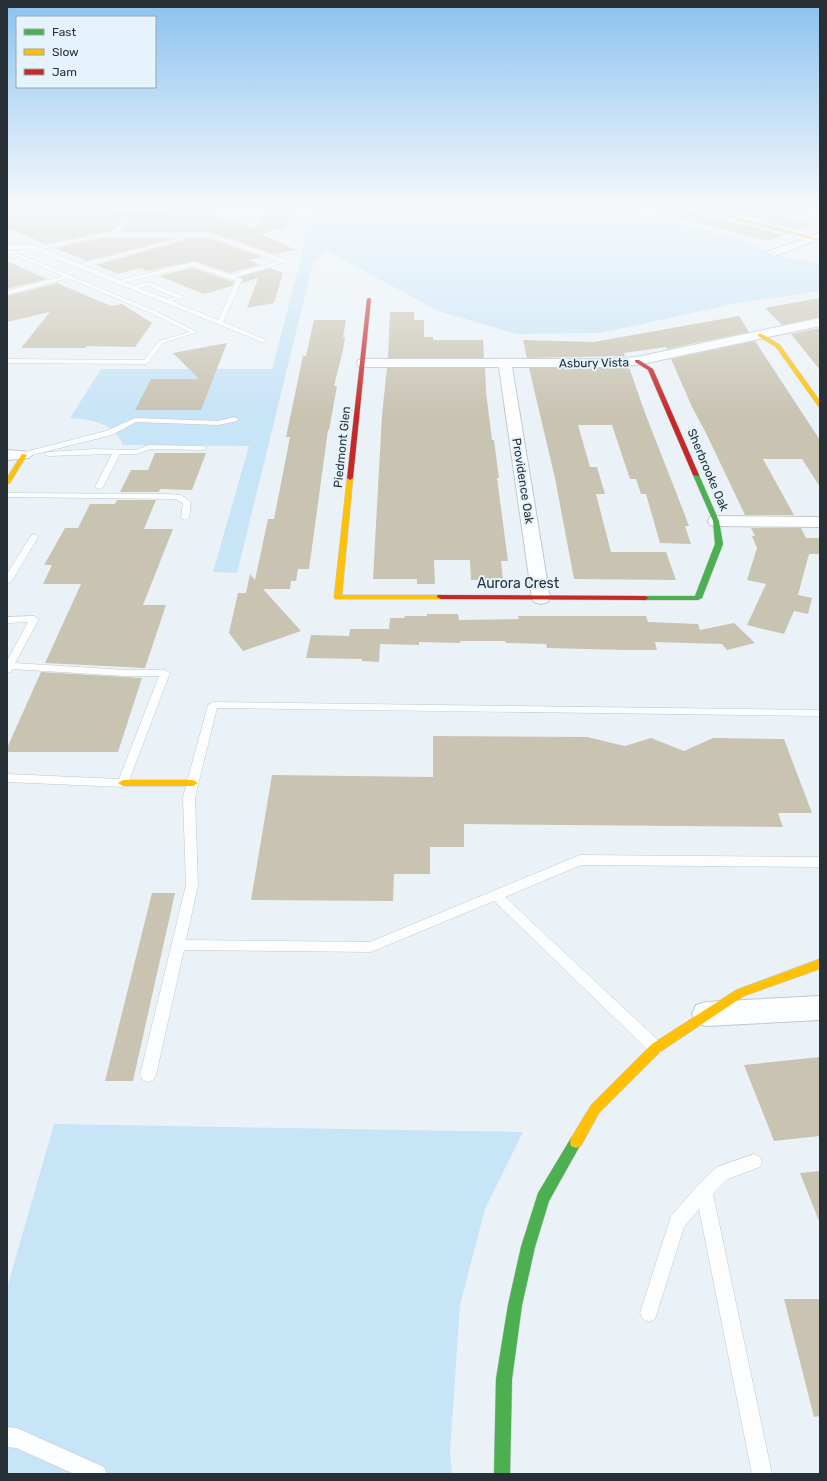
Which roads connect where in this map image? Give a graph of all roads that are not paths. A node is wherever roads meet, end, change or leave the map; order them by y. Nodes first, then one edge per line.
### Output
1 (69, 276) joint
2 (105, 276) edge
3 (144, 276) edge
4 (233, 276) edge
5 (230, 277) joint
6 (120, 282) junction
7 (133, 288) junction
8 (7, 293) edge
9 (369, 299) dead end
10 (167, 301) junction
11 (820, 322) edge
12 (220, 323) junction
13 (760, 335) junction
14 (264, 341) dead end
15 (7, 361) edge
16 (637, 361) junction
17 (363, 363) junction
18 (505, 364) junction
19 (820, 405) edge
20 (234, 419) dead end
21 (203, 448) dead end
22 (117, 452) junction
23 (7, 455) edge
24 (24, 455) junction
25 (7, 483) edge
26 (99, 487) dead end
27 (7, 495) edge
28 (185, 518) dead end
29 (716, 521) junction
30 (820, 522) edge
31 (34, 537) dead end
32 (7, 581) edge
33 (338, 597) joint
34 (541, 598) junction
35 (698, 598) joint
36 (7, 620) edge
37 (8, 667) edge
38 (820, 713) edge
39 (7, 778) edge
40 (123, 783) junction
41 (193, 783) junction
42 (820, 862) edge
43 (495, 895) junction
44 (178, 945) junction
45 (820, 964) edge
46 (820, 1008) edge
47 (706, 1014) junction
48 (656, 1048) junction
49 (148, 1075) dead end
50 (754, 1162) dead end
51 (704, 1191) junction
52 (649, 1313) dead end
53 (7, 1436) edge
54 (97, 1474) edge
55 (502, 1474) edge
56 (762, 1474) edge

1 - 8 lane
1 - 15 lane
2 - 6 lane
3 - 6 lane
4 - 5 lane
5 - 12 lane
6 - 7 lane
7 - 10 lane
7 - 10 lane
9 - 17 street, Piedmont Glen
10 - 12 lane
11 - 13 street, Asbury Vista
12 - 14 lane
13 - 16 street, Asbury Vista
13 - 19 street
16 - 18 street, Asbury Vista
16 - 29 street, Sherbrooke Oak
17 - 18 street, Asbury Vista
17 - 33 street, Piedmont Glen
18 - 34 street, Providence Oak
20 - 24 lane
21 - 22 lane
22 - 24 lane
22 - 26 lane
23 - 24 street
24 - 25 street
27 - 28 lane
29 - 30 street
29 - 35 street, Sherbrooke Oak
31 - 32 lane
33 - 34 street, Aurora Crest
34 - 35 street, Aurora Crest
36 - 37 lane
37 - 40 lane
38 - 41 lane
39 - 40 lane
40 - 41 street
41 - 44 lane
42 - 43 lane
43 - 44 lane
43 - 48 lane
44 - 49 lane
45 - 47 street
46 - 47 street
47 - 48 street
48 - 55 street
50 - 51 lane
51 - 52 lane
51 - 56 lane
53 - 54 lane

